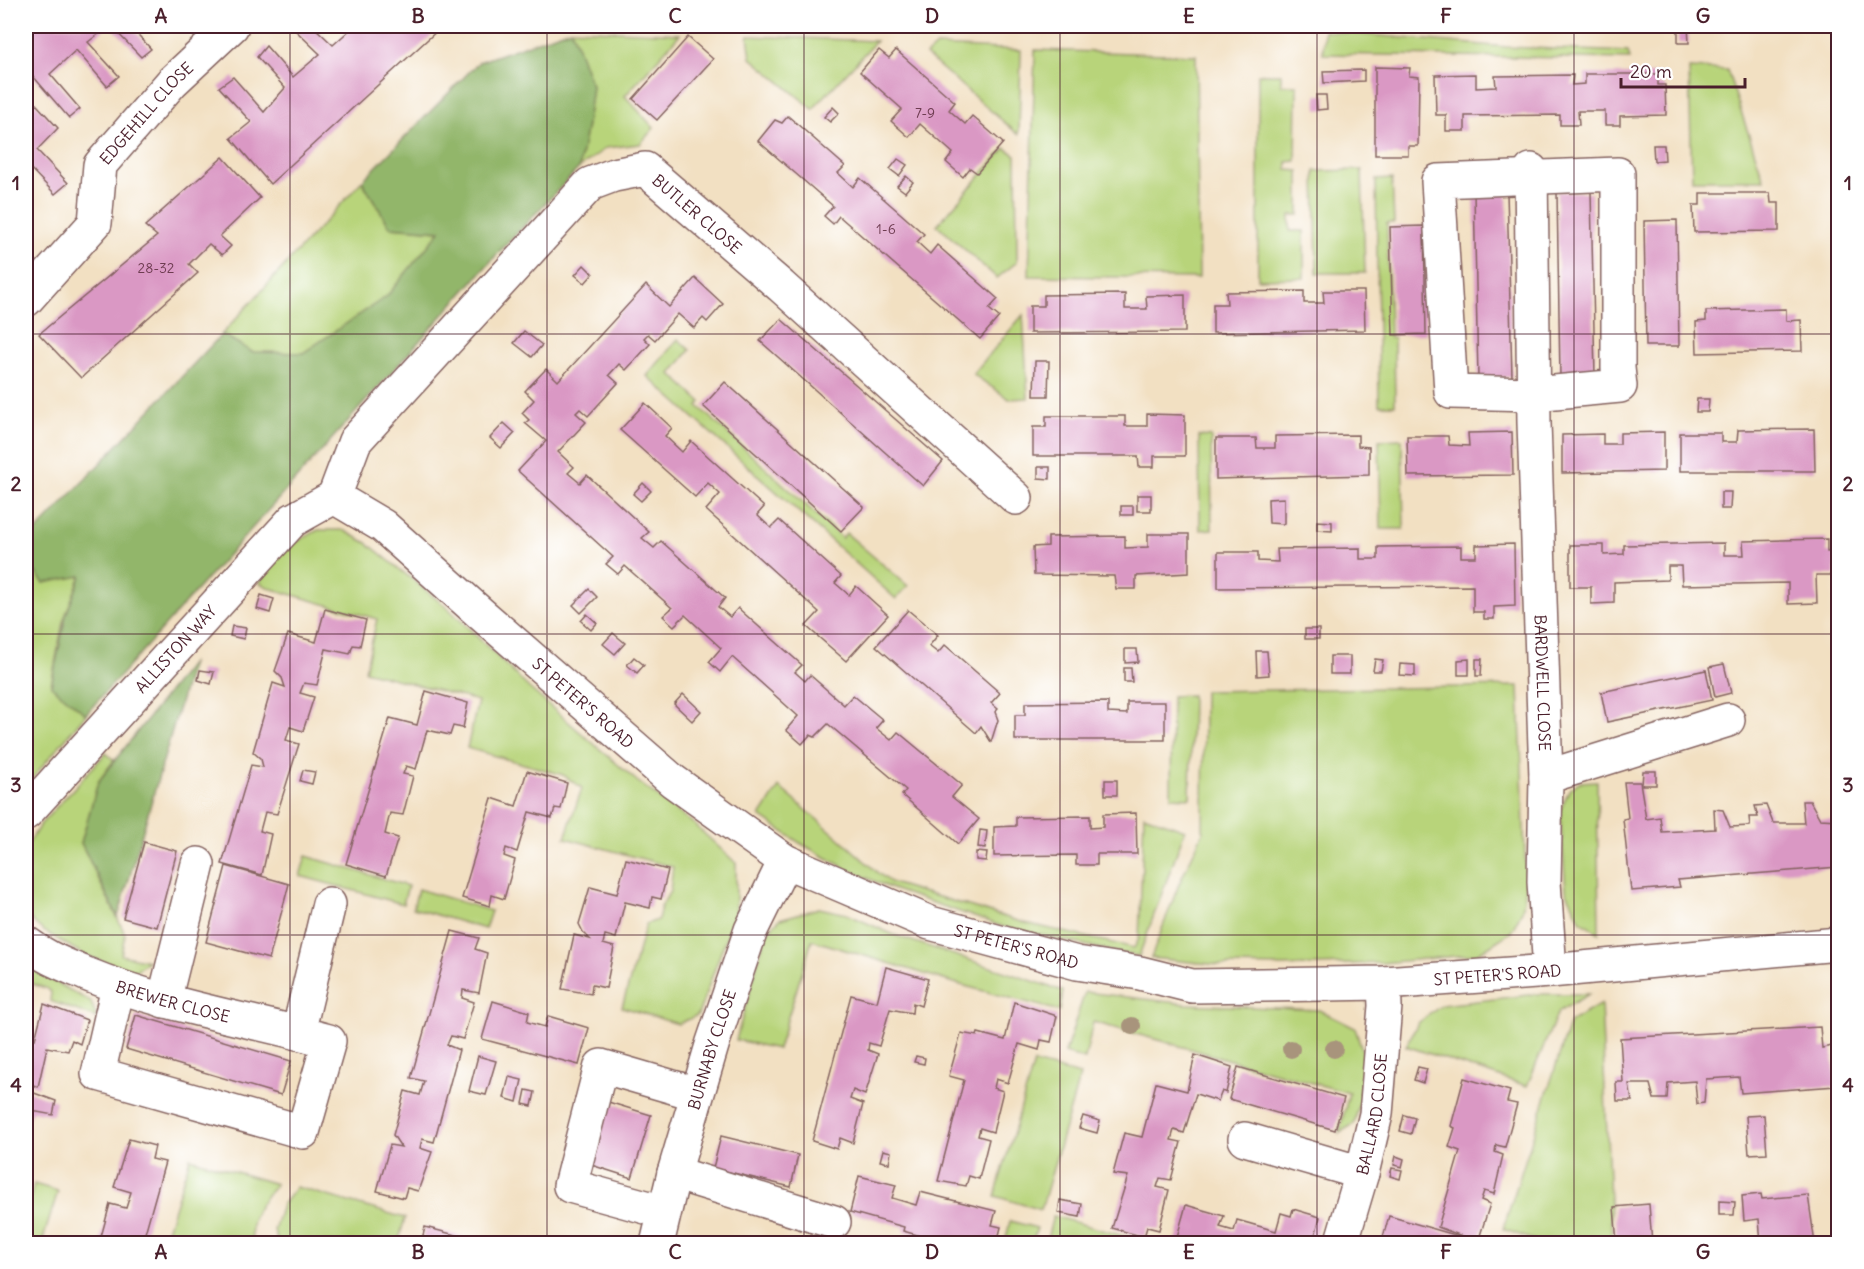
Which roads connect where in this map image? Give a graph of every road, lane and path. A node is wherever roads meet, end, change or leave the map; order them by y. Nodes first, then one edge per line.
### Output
1 (232, 26) edge
2 (1531, 174) junction
3 (26, 300) edge
4 (1533, 394) junction
5 (334, 497) junction
6 (1016, 498) dead end
7 (1728, 720) dead end
8 (1546, 777) junction
9 (26, 813) edge
10 (785, 861) junction
11 (198, 864) dead end
12 (329, 904) dead end
13 (26, 943) edge
14 (1839, 944) edge
15 (1550, 972) junction
16 (1384, 983) junction
17 (118, 987) junction
18 (164, 1001) junction
19 (298, 1033) junction
20 (697, 1094) junction
21 (1245, 1139) dead end
22 (674, 1173) junction
23 (1362, 1173) junction
24 (834, 1222) dead end
25 (660, 1228) edge
26 (1341, 1244) edge

1 - 3 street, EDGEHILL CLOSE
2 - 4 street, BARDWELL CLOSE
2 - 4 street
2 - 4 street
4 - 8 street, BARDWELL CLOSE
5 - 6 street, BUTLER CLOSE
5 - 9 street, ALLISTON WAY
5 - 10 street, ST PETER'S ROAD
7 - 8 street
8 - 15 street, BARDWELL CLOSE
10 - 16 street, ST PETER'S ROAD
10 - 20 street, BURNABY CLOSE
11 - 18 street
12 - 19 street
13 - 17 street, BREWER CLOSE
14 - 15 street, ST PETER'S ROAD
15 - 16 street, ST PETER'S ROAD
16 - 23 street, BALLARD CLOSE
17 - 18 street, BREWER CLOSE
17 - 19 street, BREWER CLOSE
18 - 19 street, BREWER CLOSE
20 - 22 street, BURNABY CLOSE
20 - 25 street
21 - 23 street
22 - 24 street
22 - 25 street, BURNABY CLOSE
23 - 26 street, BALLARD CLOSE

